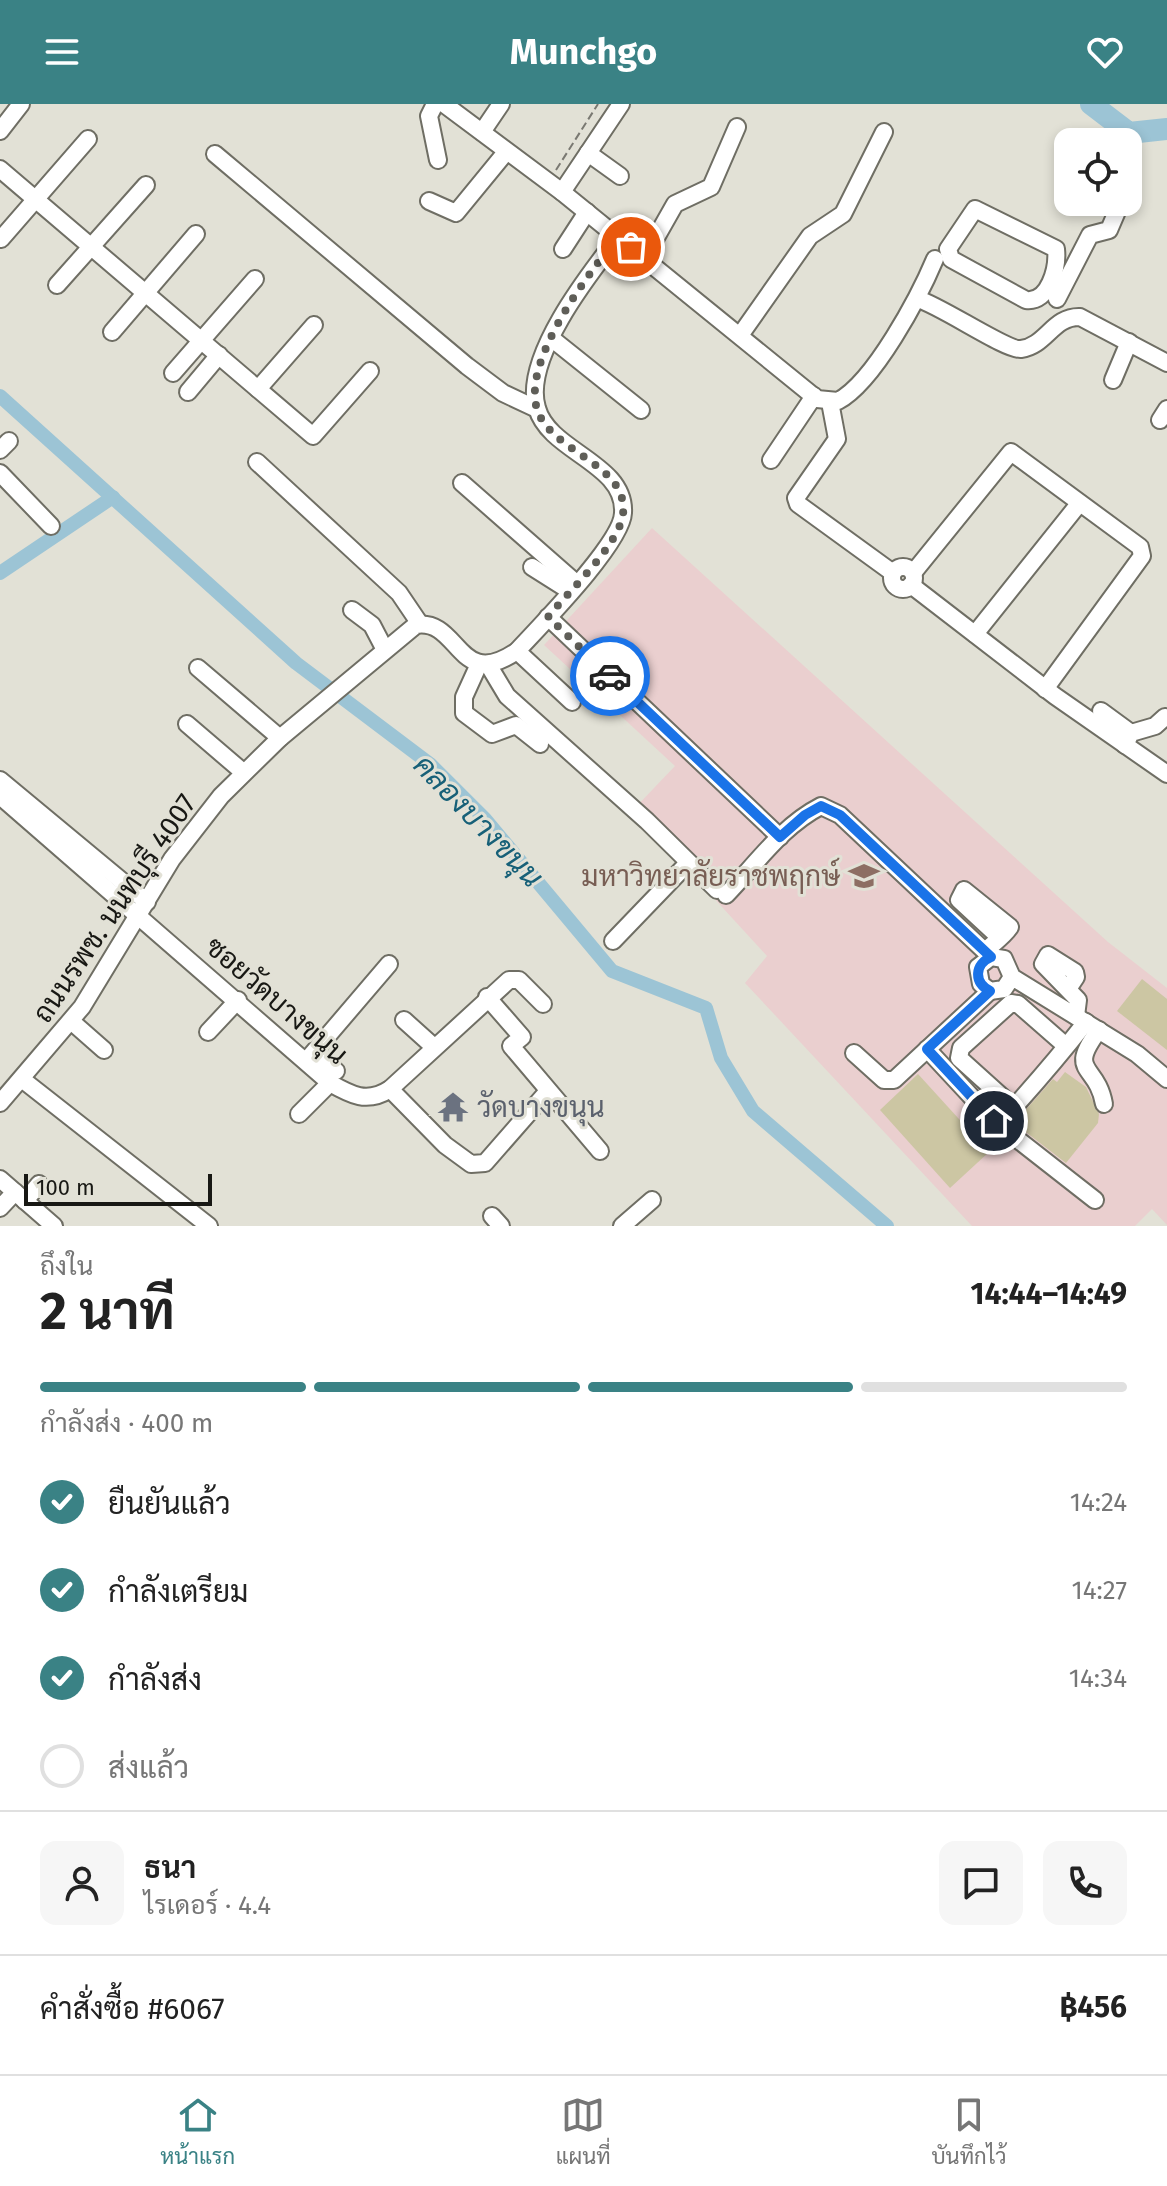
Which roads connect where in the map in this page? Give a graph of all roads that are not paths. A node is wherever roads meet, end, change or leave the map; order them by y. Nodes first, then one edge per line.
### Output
1 (21, 104) edge
2 (435, 104) edge
3 (444, 104) edge
4 (501, 104) edge
5 (621, 104) edge
6 (737, 127) dead end
7 (0, 131) edge
8 (482, 132) junction
9 (884, 132) dead end
10 (88, 139) dead end
11 (506, 152) junction
12 (588, 153) junction
13 (215, 154) dead end
14 (438, 160) dead end
15 (0, 169) edge
16 (620, 176) dead end
17 (146, 185) dead end
18 (562, 192) junction
19 (36, 199) junction
20 (429, 201) dead end
21 (587, 212) junction
22 (1115, 216) edge
23 (196, 234) dead end
24 (618, 237) junction
25 (1, 239) edge
26 (92, 247) junction
27 (563, 249) dead end
28 (645, 257) junction
29 (935, 259) dead end
30 (255, 279) dead end
31 (57, 285) dead end
32 (146, 293) junction
33 (1053, 293) junction
34 (918, 299) junction
35 (1062, 320) junction
36 (314, 325) dead end
37 (112, 332) dead end
38 (741, 334) junction
39 (551, 338) junction
40 (202, 339) junction
41 (1129, 342) junction
42 (219, 355) junction
43 (1167, 363) edge
44 (370, 371) dead end
45 (173, 373) dead end
46 (1113, 380) dead end
47 (258, 389) junction
48 (188, 392) dead end
49 (814, 396) junction
50 (830, 402) junction
51 (537, 409) junction
52 (641, 410) dead end
53 (771, 460) dead end
54 (257, 462) dead end
55 (0, 473) edge
56 (462, 483) dead end
57 (1078, 505) junction
58 (51, 526) dead end
59 (532, 567) dead end
60 (912, 579) junction
61 (573, 587) junction
62 (352, 610) dead end
63 (548, 617) junction
64 (420, 624) junction
65 (975, 634) junction
66 (384, 648) junction
67 (517, 651) junction
68 (484, 665) junction
69 (198, 668) dead end
70 (1045, 689) junction
71 (572, 702) dead end
72 (1101, 711) dead end
73 (1165, 717) dead end
74 (187, 724) dead end
75 (280, 738) junction
76 (1128, 739) junction
77 (540, 744) dead end
78 (243, 772) junction
79 (1167, 774) edge
80 (0, 780) edge
81 (0, 796) edge
82 (780, 837) junction
83 (688, 863) junction
84 (144, 909) junction
85 (1000, 938) dead end
86 (613, 941) dead end
87 (988, 954) junction
88 (389, 964) dead end
89 (1012, 977) junction
90 (1068, 989) dead end
91 (990, 991) junction
92 (487, 997) junction
93 (238, 1000) junction
94 (543, 1004) dead end
95 (404, 1020) dead end
96 (71, 1021) junction
97 (1087, 1022) junction
98 (208, 1032) dead end
99 (1066, 1046) junction
100 (434, 1047) junction
101 (927, 1049) junction
102 (104, 1050) dead end
103 (854, 1053) dead end
104 (310, 1057) junction
105 (333, 1077) junction
106 (1167, 1079) edge
107 (23, 1080) junction
108 (390, 1089) junction
109 (548, 1091) junction
110 (0, 1103) edge
111 (1104, 1104) dead end
112 (299, 1114) dead end
113 (600, 1151) dead end
114 (0, 1179) edge
115 (39, 1184) dead end
116 (20, 1197) junction
117 (652, 1200) dead end
118 (1095, 1200) dead end
119 (0, 1208) edge
120 (54, 1226) edge
121 (209, 1226) edge
122 (622, 1226) edge

1 - 7 street
2 - 14 street
3 - 8 street
4 - 8 street
5 - 12 street
6 - 28 street
8 - 11 street
9 - 38 street
10 - 19 street
11 - 18 street
11 - 20 street
12 - 16 street
12 - 18 street
13 - 51 street
15 - 19 street
17 - 26 street
18 - 21 street
19 - 25 street
19 - 26 street
21 - 24 street
21 - 27 street
22 - 33 street
23 - 32 street
24 - 28 street
24 - 39 street
26 - 31 street
26 - 32 street
28 - 38 street
29 - 34 street
30 - 40 street
32 - 37 street
32 - 40 street
33 - 33 street
33 - 35 street
34 - 35 street
34 - 50 street
35 - 41 street
36 - 47 street
38 - 49 street
39 - 51 street
39 - 52 street
40 - 42 street
40 - 45 street
41 - 43 street
41 - 46 street
42 - 47 street
42 - 48 street
44 - 47 street
49 - 50 street
49 - 53 street
50 - 60 street
51 - 61 street
54 - 64 street
55 - 58 street
56 - 61 street
57 - 60 street
57 - 65 street
57 - 70 street
59 - 61 street
60 - 65 street
61 - 63 street
62 - 66 street
63 - 67 street
63 - 82 street
64 - 66 street, ถนนรพช. นนทบุรี 4007
64 - 68 street
65 - 70 street
66 - 75 street, ถนนรพช. นนทบุรี 4007
67 - 68 street
67 - 71 street
68 - 77 street
68 - 83 street
69 - 75 street
70 - 76 street
72 - 76 street
73 - 76 street
74 - 78 street
75 - 78 street, ถนนรพช. นนทบุรี 4007
76 - 79 street
78 - 84 street, ถนนรพช. นนทบุรี 4007
80 - 84 street
81 - 84 street
82 - 83 street
82 - 87 street
83 - 86 street
84 - 93 street, ซอยวัดบางขนุน
84 - 96 street, ถนนรพช. นนทบุรี 4007
85 - 87 street
87 - 89 street
87 - 91 street
88 - 104 street
89 - 91 street
89 - 97 street
90 - 97 street
91 - 101 street
92 - 94 street
92 - 100 street
92 - 109 street
93 - 98 street
93 - 104 street, ซอยวัดบางขนุน
95 - 100 street
96 - 102 street
96 - 107 street, ถนนรพช. นนทบุรี 4007
97 - 99 street
97 - 106 street
97 - 111 street
99 - 99 street
100 - 108 street
101 - 103 street
101 - 118 street
104 - 105 street, ซอยวัดบางขนุน
105 - 108 street, ซอยวัดบางขนุน
105 - 112 street
107 - 110 street, ถนนรพช. นนทบุรี 4007
107 - 121 street
108 - 109 street
109 - 113 street
114 - 116 street
115 - 116 street
116 - 119 street
116 - 120 street
117 - 122 street

